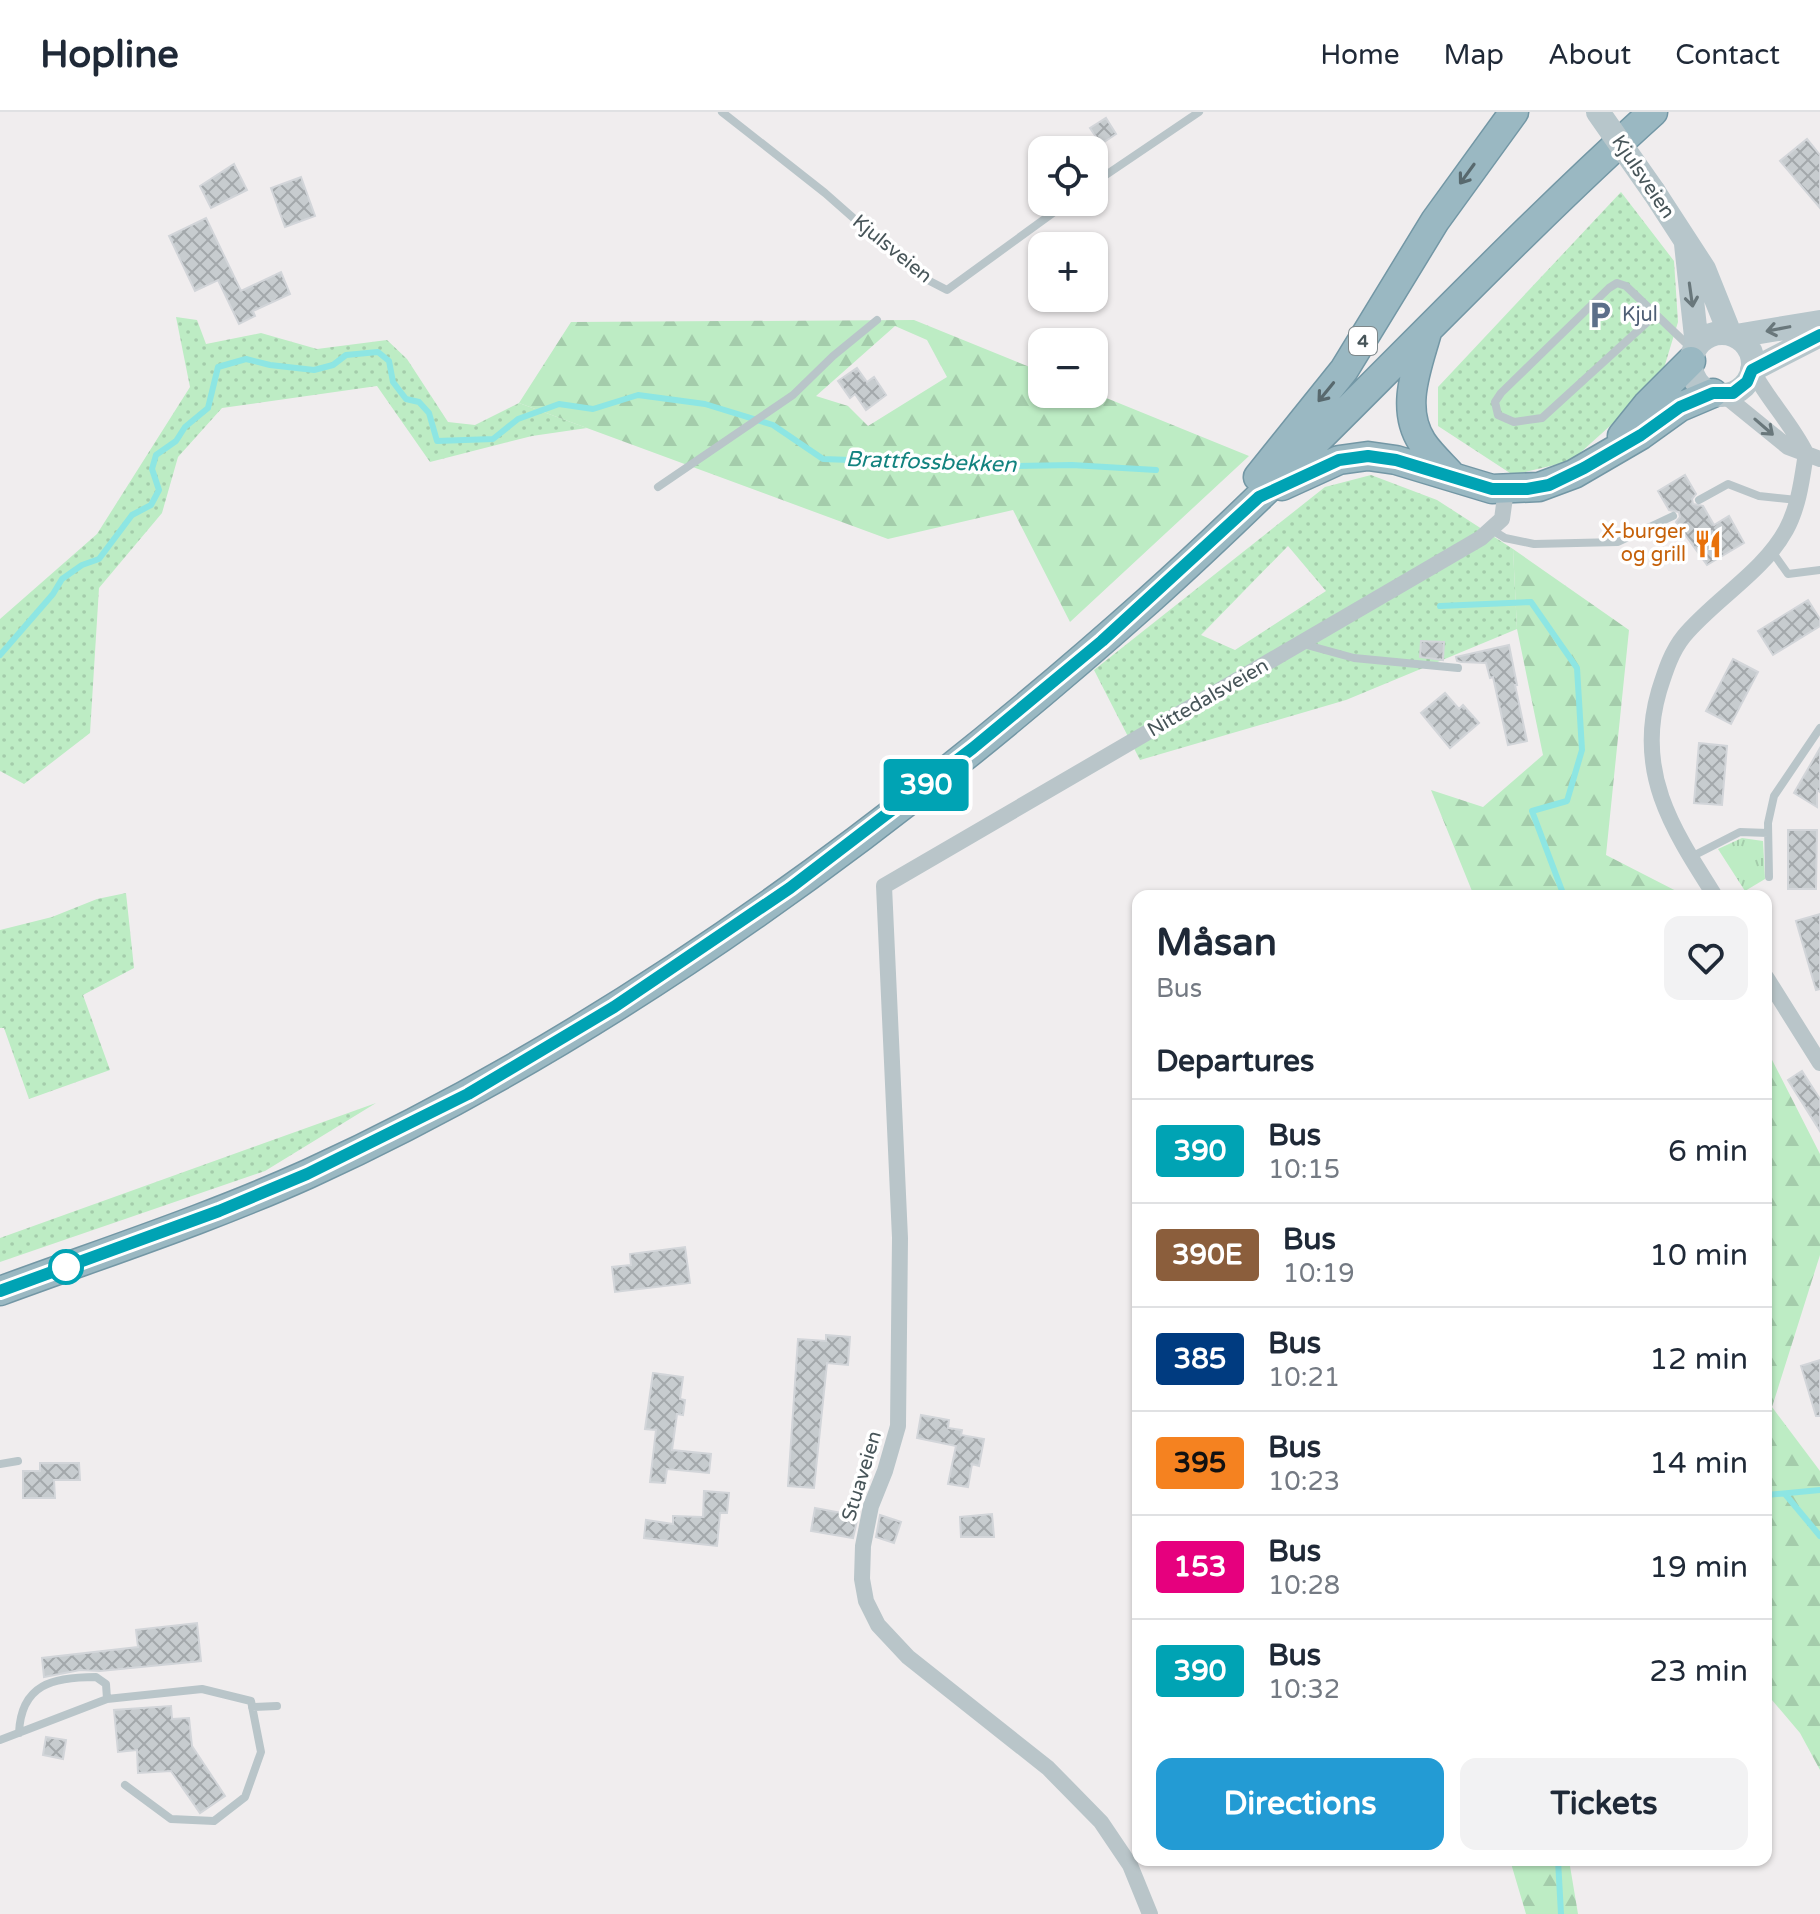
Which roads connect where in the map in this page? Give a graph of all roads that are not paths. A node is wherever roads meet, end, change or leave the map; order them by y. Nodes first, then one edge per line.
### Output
1 (722, 112) edge
2 (1199, 112) edge
3 (1514, 112) edge
4 (1598, 112) edge
5 (1653, 112) edge
6 (1108, 174) edge
7 (1049, 216) edge
8 (1686, 244) junction
9 (1654, 316) junction
10 (877, 320) dead end
11 (1820, 322) edge
12 (1427, 330) junction
13 (1733, 335) junction
14 (1820, 335) edge
15 (1694, 353) junction
16 (1752, 370) junction
17 (1718, 394) junction
18 (1613, 450) junction
19 (1813, 456) edge
20 (1452, 476) junction
21 (658, 487) dead end
22 (1506, 490) junction
23 (1259, 497) junction
24 (1699, 500) dead end
25 (1798, 500) junction
26 (1673, 516) dead end
27 (1492, 530) junction
28 (1771, 550) junction
29 (1194, 559) junction
30 (1820, 570) edge
31 (1303, 644) junction
32 (1458, 668) dead end
33 (1820, 728) edge
34 (1768, 833) junction
35 (1690, 857) junction
36 (1769, 877) dead end
37 (884, 886) joint
38 (1711, 890) edge
39 (1772, 987) edge
40 (1820, 1063) edge
41 (0, 1291) edge
42 (18, 1461) dead end
43 (0, 1464) edge
44 (107, 1699) junction
45 (277, 1706) dead end
46 (252, 1707) junction
47 (19, 1733) junction
48 (0, 1740) edge
49 (125, 1785) dead end
50 (1150, 1914) edge

1 - 7 lane, Kjulsveien
2 - 6 lane
3 -> 29 highway, 4
4 - 8 main road, Kjulsveien, bridge
5 - 12 highway, 4
8 - 13 main road, Kjulsveien
8 -> 15 main road, Kjulsveien
9 - 9 lane
9 - 15 lane
10 - 21 lane
11 -> 13 main road
12 - 20 highway
12 - 23 highway, 4
13 - 15 main road
13 - 16 main road
14 - 16 main road
15 - 17 main road
15 - 18 highway, 4
16 - 17 main road
16 - 19 street
17 - 18 highway, 4
17 -> 19 street
18 - 22 highway, 4
19 - 25 street
20 - 22 highway, 4
20 - 23 highway, 4
22 - 27 street
23 - 29 highway, 4
24 - 25 lane
25 - 28 street
26 - 27 lane
27 - 31 street, Nittedalsveien
28 - 30 lane
28 - 35 street
29 - 41 highway, 4
31 - 32 lane
31 - 37 street, Nittedalsveien
33 - 34 lane
34 - 35 lane
34 - 36 lane
35 - 38 street
37 - 50 street, Stuaveien
39 - 40 street
42 - 43 lane
44 - 46 lane
44 - 47 lane
44 - 47 lane
45 - 46 lane
46 - 49 lane
47 - 48 lane

